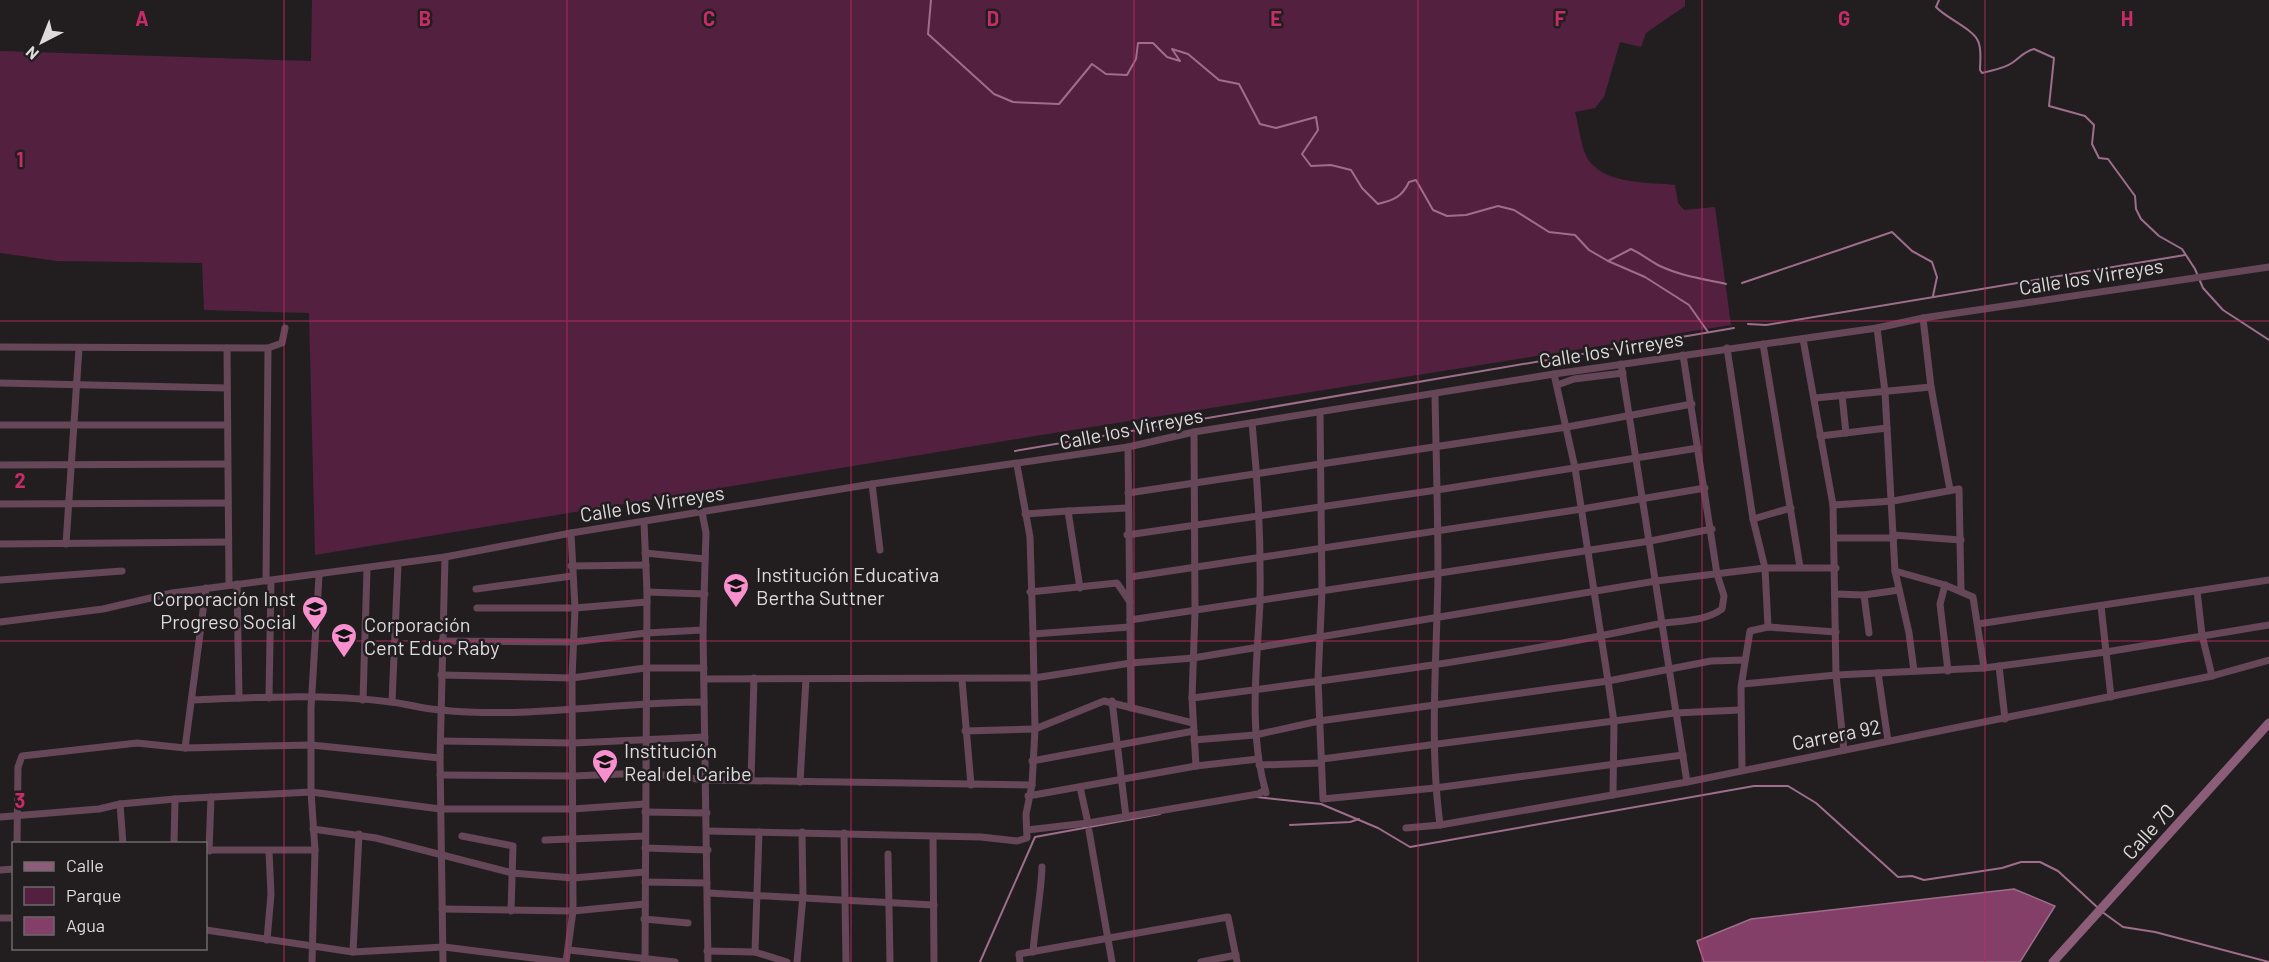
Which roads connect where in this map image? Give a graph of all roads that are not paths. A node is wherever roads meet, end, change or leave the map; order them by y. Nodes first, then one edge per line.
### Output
1 (2269, 267) edge
2 (1923, 318) junction
3 (285, 328) dead end
4 (1877, 328) junction
5 (1803, 339) junction
6 (1763, 344) junction
7 (0, 347) edge
8 (79, 348) junction
9 (227, 348) junction
10 (268, 348) junction
11 (1727, 348) junction
12 (1683, 355) junction
13 (1621, 364) junction
14 (1593, 373) junction
15 (1623, 373) junction
16 (1554, 374) junction
17 (0, 383) edge
18 (77, 384) junction
19 (1557, 385) junction
20 (1931, 387) junction
21 (227, 388) junction
22 (1885, 392) junction
23 (1435, 394) junction
24 (1842, 395) junction
25 (1815, 398) junction
26 (1692, 404) junction
27 (1320, 412) junction
28 (1629, 417) junction
29 (1252, 423) junction
30 (0, 425) edge
31 (227, 425) junction
32 (74, 427) junction
33 (1567, 427) junction
34 (1887, 428) junction
35 (1194, 432) junction
36 (1846, 433) junction
37 (1820, 436) junction
38 (1128, 447) junction
39 (1436, 447) junction
40 (1698, 448) junction
41 (1636, 459) junction
42 (227, 464) junction
43 (1322, 464) junction
44 (0, 465) edge
45 (1017, 465) junction
46 (72, 466) junction
47 (1575, 468) junction
48 (1257, 475) junction
49 (872, 484) junction
50 (1193, 485) junction
51 (1705, 488) junction
52 (1437, 490) junction
53 (1950, 490) junction
54 (1128, 493) junction
55 (1644, 499) junction
56 (1893, 501) junction
57 (228, 502) junction
58 (67, 503) junction
59 (0, 504) edge
60 (1833, 505) junction
61 (1127, 508) junction
62 (1321, 508) junction
63 (1791, 508) junction
64 (1582, 509) junction
65 (1068, 511) junction
66 (702, 512) junction
67 (1025, 514) junction
68 (1258, 515) junction
69 (1753, 519) junction
70 (644, 522) junction
71 (1194, 526) junction
72 (1712, 529) junction
73 (1437, 531) junction
74 (571, 533) junction
75 (1127, 535) junction
76 (1894, 537) junction
77 (1836, 538) junction
78 (1961, 540) junction
79 (1650, 541) junction
80 (228, 542) junction
81 (0, 544) edge
82 (66, 544) junction
83 (1322, 549) junction
84 (880, 550) dead end
85 (1589, 551) junction
86 (645, 553) junction
87 (445, 557) junction
88 (705, 559) junction
89 (1259, 559) junction
90 (399, 564) junction
91 (646, 565) junction
92 (571, 566) junction
93 (1800, 567) junction
94 (367, 568) junction
95 (1195, 568) junction
96 (1765, 568) junction
97 (1836, 568) junction
98 (122, 571) dead end
99 (1895, 571) junction
100 (1438, 573) junction
101 (1717, 574) junction
102 (319, 576) junction
103 (572, 576) junction
104 (1130, 578) junction
105 (0, 579) edge
106 (2269, 580) edge
107 (268, 581) junction
108 (1656, 581) junction
109 (1117, 583) junction
110 (233, 585) junction
111 (1945, 585) junction
112 (206, 588) junction
113 (1080, 588) junction
114 (476, 589) dead end
115 (1899, 590) junction
116 (1322, 591) junction
117 (1961, 591) junction
118 (2197, 591) junction
119 (647, 592) junction
120 (1030, 592) junction
121 (1594, 593) junction
122 (705, 594) junction
123 (1835, 594) junction
124 (1864, 595) junction
125 (647, 602) junction
126 (1130, 602) junction
127 (1260, 602) junction
128 (2101, 606) junction
129 (477, 608) dead end
130 (575, 608) junction
131 (1195, 612) junction
132 (1436, 619) junction
133 (0, 622) edge
134 (1130, 623) junction
135 (1662, 623) junction
136 (1978, 624) junction
137 (2269, 625) edge
138 (1768, 627) junction
139 (703, 630) junction
140 (1836, 632) junction
141 (646, 633) junction
142 (1869, 633) dead end
143 (1033, 634) junction
144 (2202, 635) junction
145 (1319, 636) junction
146 (1601, 636) junction
147 (442, 641) junction
148 (574, 642) junction
149 (1256, 646) junction
150 (2106, 652) junction
151 (1193, 658) junction
152 (1745, 660) junction
153 (2269, 660) edge
154 (1131, 663) junction
155 (1435, 663) junction
156 (1999, 666) junction
157 (645, 668) junction
158 (704, 668) junction
159 (1668, 668) junction
160 (1984, 668) junction
161 (1914, 671) junction
162 (1948, 671) junction
163 (1878, 673) junction
164 (441, 675) junction
165 (1836, 675) junction
166 (2212, 676) junction
167 (572, 678) junction
168 (754, 678) junction
169 (1034, 678) junction
170 (704, 679) junction
171 (806, 679) junction
172 (962, 680) junction
173 (1318, 680) junction
174 (1608, 681) junction
175 (1743, 684) junction
176 (1255, 690) junction
177 (312, 697) junction
178 (2111, 697) junction
179 (239, 698) junction
180 (269, 698) junction
181 (1192, 698) junction
182 (192, 700) junction
183 (363, 700) junction
184 (1112, 701) junction
185 (392, 702) junction
186 (645, 702) junction
187 (704, 702) junction
188 (1434, 705) junction
189 (1131, 708) junction
190 (441, 710) junction
191 (1740, 710) junction
192 (572, 711) junction
193 (1675, 713) junction
194 (2005, 718) junction
195 (1319, 722) junction
196 (1614, 722) junction
197 (1193, 723) junction
198 (2269, 723) edge
199 (1035, 729) junction
200 (965, 731) junction
201 (1194, 731) junction
202 (1255, 735) junction
203 (705, 737) junction
204 (645, 738) junction
205 (1194, 740) junction
206 (441, 741) junction
207 (1888, 741) junction
208 (573, 743) junction
209 (1117, 744) junction
210 (1435, 744) junction
211 (311, 745) junction
212 (185, 748) junction
213 (1844, 750) junction
214 (1683, 756) junction
215 (440, 758) junction
216 (1032, 761) junction
217 (1321, 761) junction
218 (1259, 762) junction
219 (1615, 763) junction
220 (1196, 766) junction
221 (1742, 770) junction
222 (645, 772) junction
223 (440, 775) junction
224 (573, 776) junction
225 (1120, 779) junction
226 (706, 780) junction
227 (751, 780) junction
228 (800, 782) junction
229 (1687, 782) junction
230 (971, 784) junction
231 (1032, 785) junction
232 (1080, 787) junction
233 (1435, 788) junction
234 (311, 792) junction
235 (1028, 795) junction
236 (1613, 795) junction
237 (211, 797) junction
238 (175, 799) junction
239 (120, 804) junction
240 (645, 808) junction
241 (440, 809) junction
242 (573, 809) junction
243 (707, 813) junction
244 (0, 817) edge
245 (18, 817) junction
246 (1126, 817) junction
247 (1440, 825) junction
248 (1088, 827) junction
249 (1407, 828) dead end
250 (314, 829) junction
251 (1027, 830) junction
252 (707, 831) junction
253 (759, 832) junction
254 (802, 832) junction
255 (844, 833) junction
256 (359, 834) junction
257 (462, 836) dead end
258 (645, 836) junction
259 (933, 837) junction
260 (545, 840) dead end
261 (573, 841) junction
262 (17, 842) edge
263 (123, 842) edge
264 (174, 842) edge
265 (645, 848) junction
266 (207, 850) edge
267 (315, 850) junction
268 (708, 850) junction
269 (269, 851) junction
270 (888, 854) dead end
271 (440, 856) junction
272 (1042, 867) dead end
273 (645, 872) junction
274 (512, 873) junction
275 (573, 878) junction
276 (645, 882) junction
277 (707, 883) junction
278 (708, 893) junction
279 (758, 894) junction
280 (803, 896) junction
281 (844, 900) junction
282 (891, 902) junction
283 (645, 904) junction
284 (934, 905) junction
285 (442, 909) junction
286 (511, 911) junction
287 (573, 911) junction
288 (644, 920) junction
289 (688, 923) dead end
290 (207, 930) edge
291 (1108, 937) junction
292 (267, 940) junction
293 (312, 947) junction
294 (444, 947) junction
295 (568, 950) junction
296 (707, 951) junction
297 (353, 952) junction
298 (755, 952) junction
299 (1033, 952) junction
300 (1236, 959) edge
301 (645, 960) edge
302 (312, 962) edge
303 (443, 962) edge
304 (566, 962) edge
305 (675, 962) edge
306 (708, 962) edge
307 (787, 962) edge
308 (797, 962) edge
309 (846, 962) edge
310 (890, 962) edge
311 (933, 962) edge
312 (1020, 962) edge
313 (1112, 962) edge
314 (1202, 962) edge
315 (2053, 962) edge

1 - 2 street, Calle los Virreyes
2 - 4 street, Calle los Virreyes
2 - 20 street
3 - 10 street
4 - 5 street, Calle los Virreyes
4 - 22 street
5 - 6 street, Calle los Virreyes
5 - 25 street
6 - 11 street, Calle los Virreyes
6 - 63 street
7 - 8 street
8 - 9 street
8 - 18 street
9 - 10 street
9 - 21 street
10 - 107 street
11 - 12 street, Calle los Virreyes
11 - 69 street
12 - 13 street, Calle los Virreyes
12 - 26 street
13 - 14 street, Calle los Virreyes
13 - 15 street
14 - 15 street
14 - 16 street, Calle los Virreyes
14 - 19 street
15 - 28 street
16 - 19 street
16 - 23 street, Calle los Virreyes
17 - 18 street
18 - 21 street
18 - 32 street
19 - 33 street
20 - 22 street
20 - 53 street
21 - 31 street
22 - 24 street
22 - 34 street
23 - 27 street, Calle los Virreyes
23 - 39 street
24 - 25 street
24 - 36 street
25 - 37 street
26 - 28 street
26 - 40 street
27 - 29 street, Calle los Virreyes
27 - 43 street
28 - 33 street
28 - 41 street
29 - 35 street, Calle los Virreyes
29 - 48 street
30 - 32 street
31 - 32 street
31 - 42 street
32 - 46 street
33 - 39 street
33 - 47 street
34 - 36 street
34 - 56 street
35 - 38 street, Calle los Virreyes
35 - 50 street
36 - 37 street
37 - 60 street
38 - 45 street, Calle los Virreyes
38 - 54 street
39 - 43 street
39 - 52 street
40 - 41 street
40 - 51 street
41 - 47 street
41 - 55 street
42 - 46 street
42 - 57 street
43 - 48 street
43 - 62 street
44 - 46 street
45 - 49 street, Calle los Virreyes
45 - 67 street
46 - 58 street
47 - 52 street
47 - 64 street
48 - 50 street
48 - 68 street
49 - 66 street, Calle los Virreyes
49 - 84 street
50 - 54 street
50 - 71 street
51 - 55 street
51 - 72 street
52 - 62 street
52 - 73 street
53 - 56 street
53 - 78 street
54 - 61 street
55 - 64 street
55 - 79 street
56 - 60 street
56 - 76 street
57 - 58 street
57 - 80 street
58 - 59 street
58 - 82 street
60 - 77 street
61 - 65 street
61 - 75 street
62 - 68 street
62 - 83 street
63 - 69 street
63 - 93 street
64 - 73 street
64 - 85 street
65 - 67 street
65 - 113 street
66 - 70 street, Calle los Virreyes
66 - 88 street
67 - 120 street
68 - 71 street
68 - 89 street
69 - 96 street
70 - 74 street, Calle los Virreyes
70 - 86 street
71 - 75 street
71 - 95 street
72 - 79 street
72 - 101 street
73 - 83 street
73 - 100 street
74 - 87 street, Calle los Virreyes
74 - 92 street
75 - 104 street
76 - 77 street
76 - 78 street
76 - 99 street
77 - 97 street
78 - 117 street
79 - 85 street
79 - 108 street
80 - 82 street
80 - 110 street
81 - 82 street
83 - 89 street
83 - 116 street
85 - 100 street
85 - 121 street
86 - 88 street
86 - 91 street
87 - 90 street, Calle los Virreyes
87 - 147 street
88 - 122 street
89 - 95 street
89 - 127 street
90 - 94 street, Calle los Virreyes
90 - 185 street
91 - 92 street
91 - 119 street
92 - 103 street
93 - 96 street
93 - 97 street
94 - 102 street, Calle los Virreyes
94 - 183 street
95 - 104 street
95 - 131 street
96 - 101 street
96 - 138 street
97 - 123 street
98 - 105 street
99 - 111 street
99 - 115 street
100 - 116 street
100 - 132 street
101 - 108 street
101 - 135 street
102 - 107 street, Calle los Virreyes
102 - 177 street
103 - 114 street
103 - 130 street
104 - 109 street
104 - 126 street
106 - 118 street
107 - 110 street, Calle los Virreyes
107 - 180 street
108 - 121 street
108 - 135 street
109 - 113 street
109 - 126 street
110 - 112 street, Calle los Virreyes
110 - 179 street
111 - 117 street
111 - 162 street
112 - 133 street, Calle los Virreyes
112 - 182 street
113 - 120 street
115 - 124 street
115 - 161 street
116 - 127 street
116 - 145 street
117 - 136 street
118 - 128 street
118 - 144 street
119 - 122 street
119 - 125 street
120 - 143 street
121 - 132 street
121 - 146 street
122 - 139 street
123 - 124 street
123 - 140 street
124 - 142 street
125 - 130 street
125 - 141 street
126 - 134 street
127 - 131 street
127 - 149 street
128 - 136 street
128 - 150 street
129 - 130 street
130 - 148 street
131 - 134 street
131 - 151 street
132 - 145 street
132 - 155 street
134 - 143 street
134 - 154 street
135 - 146 street
135 - 159 street
136 - 160 street
137 - 144 street
138 - 140 street
138 - 152 street
139 - 141 street
139 - 158 street
140 - 165 street
141 - 148 street
141 - 157 street
143 - 169 street
144 - 150 street
144 - 166 street
145 - 149 street
145 - 173 street
146 - 155 street
146 - 174 street
147 - 148 street
147 - 164 street
148 - 167 street
149 - 151 street
149 - 176 street
150 - 156 street
150 - 178 street
151 - 154 street
151 - 181 street
152 - 159 street
152 - 175 street
153 - 166 street, Carrera 92
154 - 169 street
154 - 189 street
155 - 173 street
155 - 188 street
156 - 160 street
156 - 194 street
157 - 158 street
157 - 167 street
157 - 186 street
158 - 170 street
159 - 174 street
159 - 193 street
160 - 162 street
161 - 162 street
161 - 163 street
163 - 165 street
163 - 207 street
164 - 167 street
164 - 190 street
165 - 175 street
165 - 213 street
166 - 178 street, Carrera 92
167 - 192 street
168 - 170 street
168 - 171 street
168 - 227 street
169 - 172 street
169 - 199 street
170 - 187 street
171 - 172 street
171 - 228 street
172 - 200 street
173 - 176 street
173 - 195 street
174 - 188 street
174 - 196 street
175 - 191 street
176 - 181 street
176 - 202 street
177 - 180 street
177 - 183 street
177 - 211 street
178 - 194 street, Carrera 92
179 - 180 street
179 - 182 street
181 - 197 street
182 - 212 street
183 - 185 street
184 - 189 street
184 - 199 street
184 - 209 street
185 - 190 street
186 - 187 street
186 - 192 street
186 - 204 street
187 - 203 street
188 - 195 street
188 - 210 street
189 - 197 street
190 - 192 street
190 - 206 street
191 - 193 street
191 - 221 street
192 - 208 street
193 - 196 street
193 - 214 street
194 - 207 street, Carrera 92
195 - 202 street
195 - 217 street
196 - 210 street
196 - 219 street
197 - 201 street
198 - 315 street, Calle 70
199 - 200 street
199 - 216 street
200 - 230 street
201 - 205 street
201 - 209 street
202 - 205 street
202 - 218 street
203 - 204 street
203 - 226 street
204 - 208 street
204 - 222 street
205 - 220 street
206 - 208 street
206 - 215 street
207 - 213 street, Carrera 92
208 - 224 street
209 - 216 street
209 - 225 street
210 - 217 street
210 - 233 street
211 - 212 street
211 - 215 street
211 - 234 street
212 - 245 street
213 - 221 street, Carrera 92
214 - 219 street
214 - 229 street
215 - 223 street
216 - 231 street
217 - 218 street
217 - 233 street
218 - 220 street
218 - 246 street
219 - 233 street
219 - 236 street
220 - 225 street
221 - 229 street, Carrera 92
222 - 224 street
222 - 226 street
222 - 240 street
223 - 224 street
223 - 241 street
224 - 242 street
225 - 232 street
225 - 246 street
226 - 227 street
226 - 243 street
227 - 228 street
228 - 230 street
229 - 236 street, Carrera 92
230 - 231 street
231 - 235 street
232 - 235 street
232 - 248 street
233 - 247 street
234 - 237 street
234 - 241 street
234 - 250 street
235 - 251 street
236 - 247 street, Carrera 92
237 - 238 street
237 - 266 street
238 - 239 street
238 - 264 street
239 - 245 street
239 - 263 street
240 - 242 street
240 - 243 street
240 - 258 street
241 - 242 street
241 - 271 street
242 - 261 street
243 - 252 street
244 - 245 street
245 - 262 street
246 - 248 street
247 - 249 street, Carrera 92
248 - 251 street
248 - 291 street
250 - 256 street
250 - 267 street
251 - 259 street
252 - 253 street
252 - 268 street
253 - 254 street
253 - 279 street
254 - 255 street
254 - 280 street
255 - 259 street
255 - 281 street
256 - 271 street
256 - 297 street
257 - 274 street
258 - 261 street
258 - 265 street
259 - 284 street
260 - 261 street
261 - 275 street
265 - 268 street
265 - 273 street
266 - 269 street
267 - 269 street
267 - 293 street
268 - 277 street
269 - 292 street
270 - 282 street
271 - 274 street
271 - 285 street
272 - 299 street
273 - 275 street
273 - 276 street
274 - 275 street
274 - 286 street
275 - 287 street
276 - 277 street
276 - 283 street
277 - 278 street
278 - 279 street
278 - 296 street
279 - 280 street
279 - 298 street
280 - 281 street
280 - 308 street
281 - 282 street
281 - 309 street
282 - 284 street
282 - 310 street
283 - 287 street
283 - 288 street
284 - 311 street
285 - 286 street
285 - 294 street
286 - 287 street
287 - 295 street
288 - 289 street
288 - 301 street
290 - 292 street
291 - 299 street
291 - 300 street
291 - 313 street
292 - 293 street
293 - 297 street
293 - 302 street
294 - 297 street
294 - 303 street
294 - 304 street
295 - 301 street
295 - 304 street
296 - 298 street
296 - 306 street
298 - 307 street
299 - 312 street
300 - 314 street
301 - 305 street

